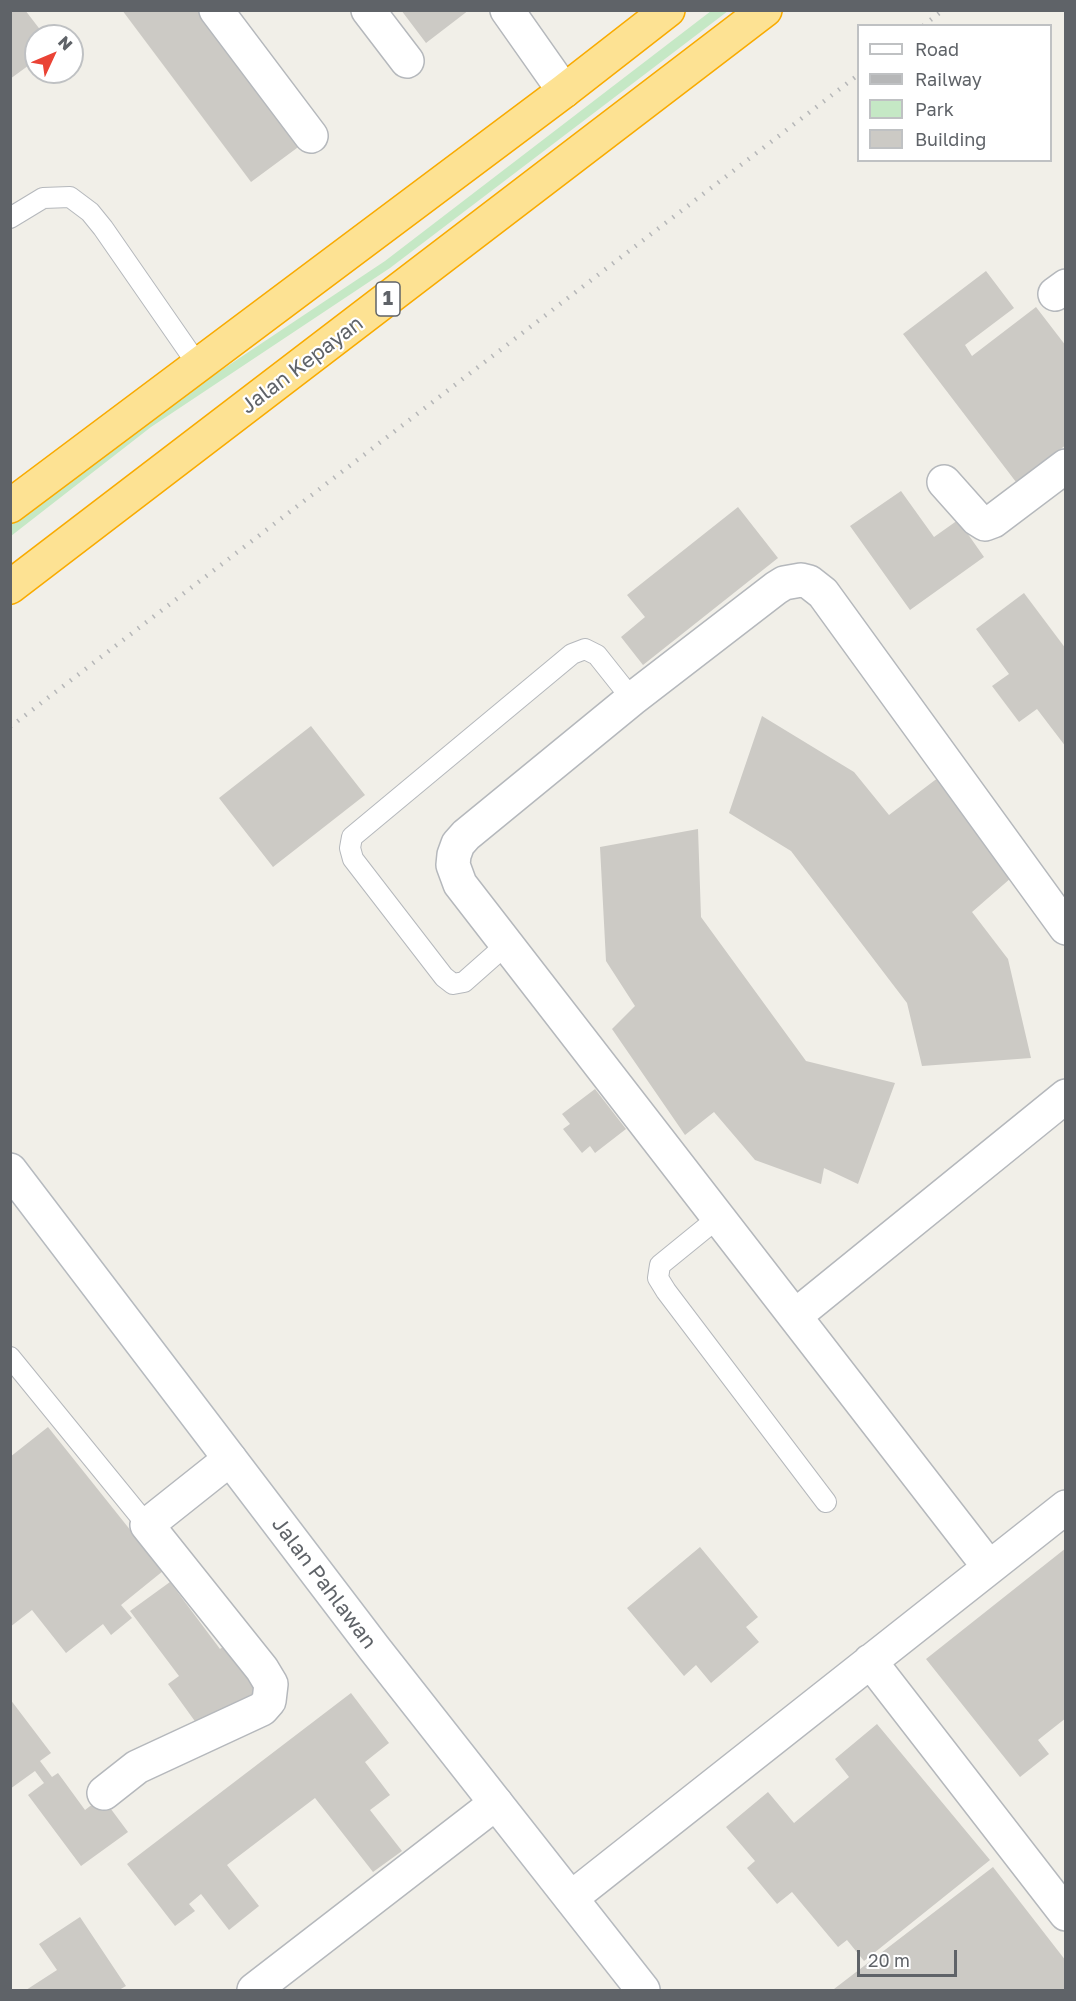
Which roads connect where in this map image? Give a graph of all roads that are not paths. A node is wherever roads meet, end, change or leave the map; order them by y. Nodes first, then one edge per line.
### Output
1 (216, 10) edge
2 (368, 10) edge
3 (507, 10) edge
4 (668, 10) edge
5 (765, 10) edge
6 (407, 60) dead end
7 (564, 91) junction
8 (310, 136) dead end
9 (10, 218) edge
10 (198, 364) junction
11 (1065, 466) edge
12 (945, 482) dead end
13 (10, 506) edge
14 (10, 588) edge
15 (632, 699) junction
16 (1065, 928) edge
17 (507, 944) junction
18 (1065, 1096) edge
19 (10, 1170) edge
20 (719, 1217) junction
21 (795, 1316) junction
22 (10, 1357) edge
23 (230, 1459) junction
24 (826, 1502) dead end
25 (1065, 1507) edge
26 (147, 1525) junction
27 (989, 1567) junction
28 (870, 1661) junction
29 (104, 1793) dead end
30 (496, 1803) junction
31 (571, 1898) junction
32 (1065, 1914) edge
33 (254, 1990) edge
34 (643, 1990) edge

1 - 8 street
2 - 6 street
3 - 7 street
4 - 7 highway
5 - 14 highway, Jalan Kepayan / 1
7 - 10 highway
9 - 10 lane
10 - 13 highway
11 - 12 street
15 - 16 street
15 - 17 street
15 - 17 lane
17 - 20 street
18 - 21 street
19 - 23 street, Jalan Pahlawan
20 - 21 street
20 - 24 lane
21 - 27 street
22 - 26 lane
23 - 26 street
23 - 30 street, Jalan Pahlawan
25 - 27 street
26 - 29 street
27 - 28 street
28 - 31 street
28 - 32 street
30 - 31 street, Jalan Pahlawan
30 - 33 street
31 - 34 street, Jalan Pahlawan

